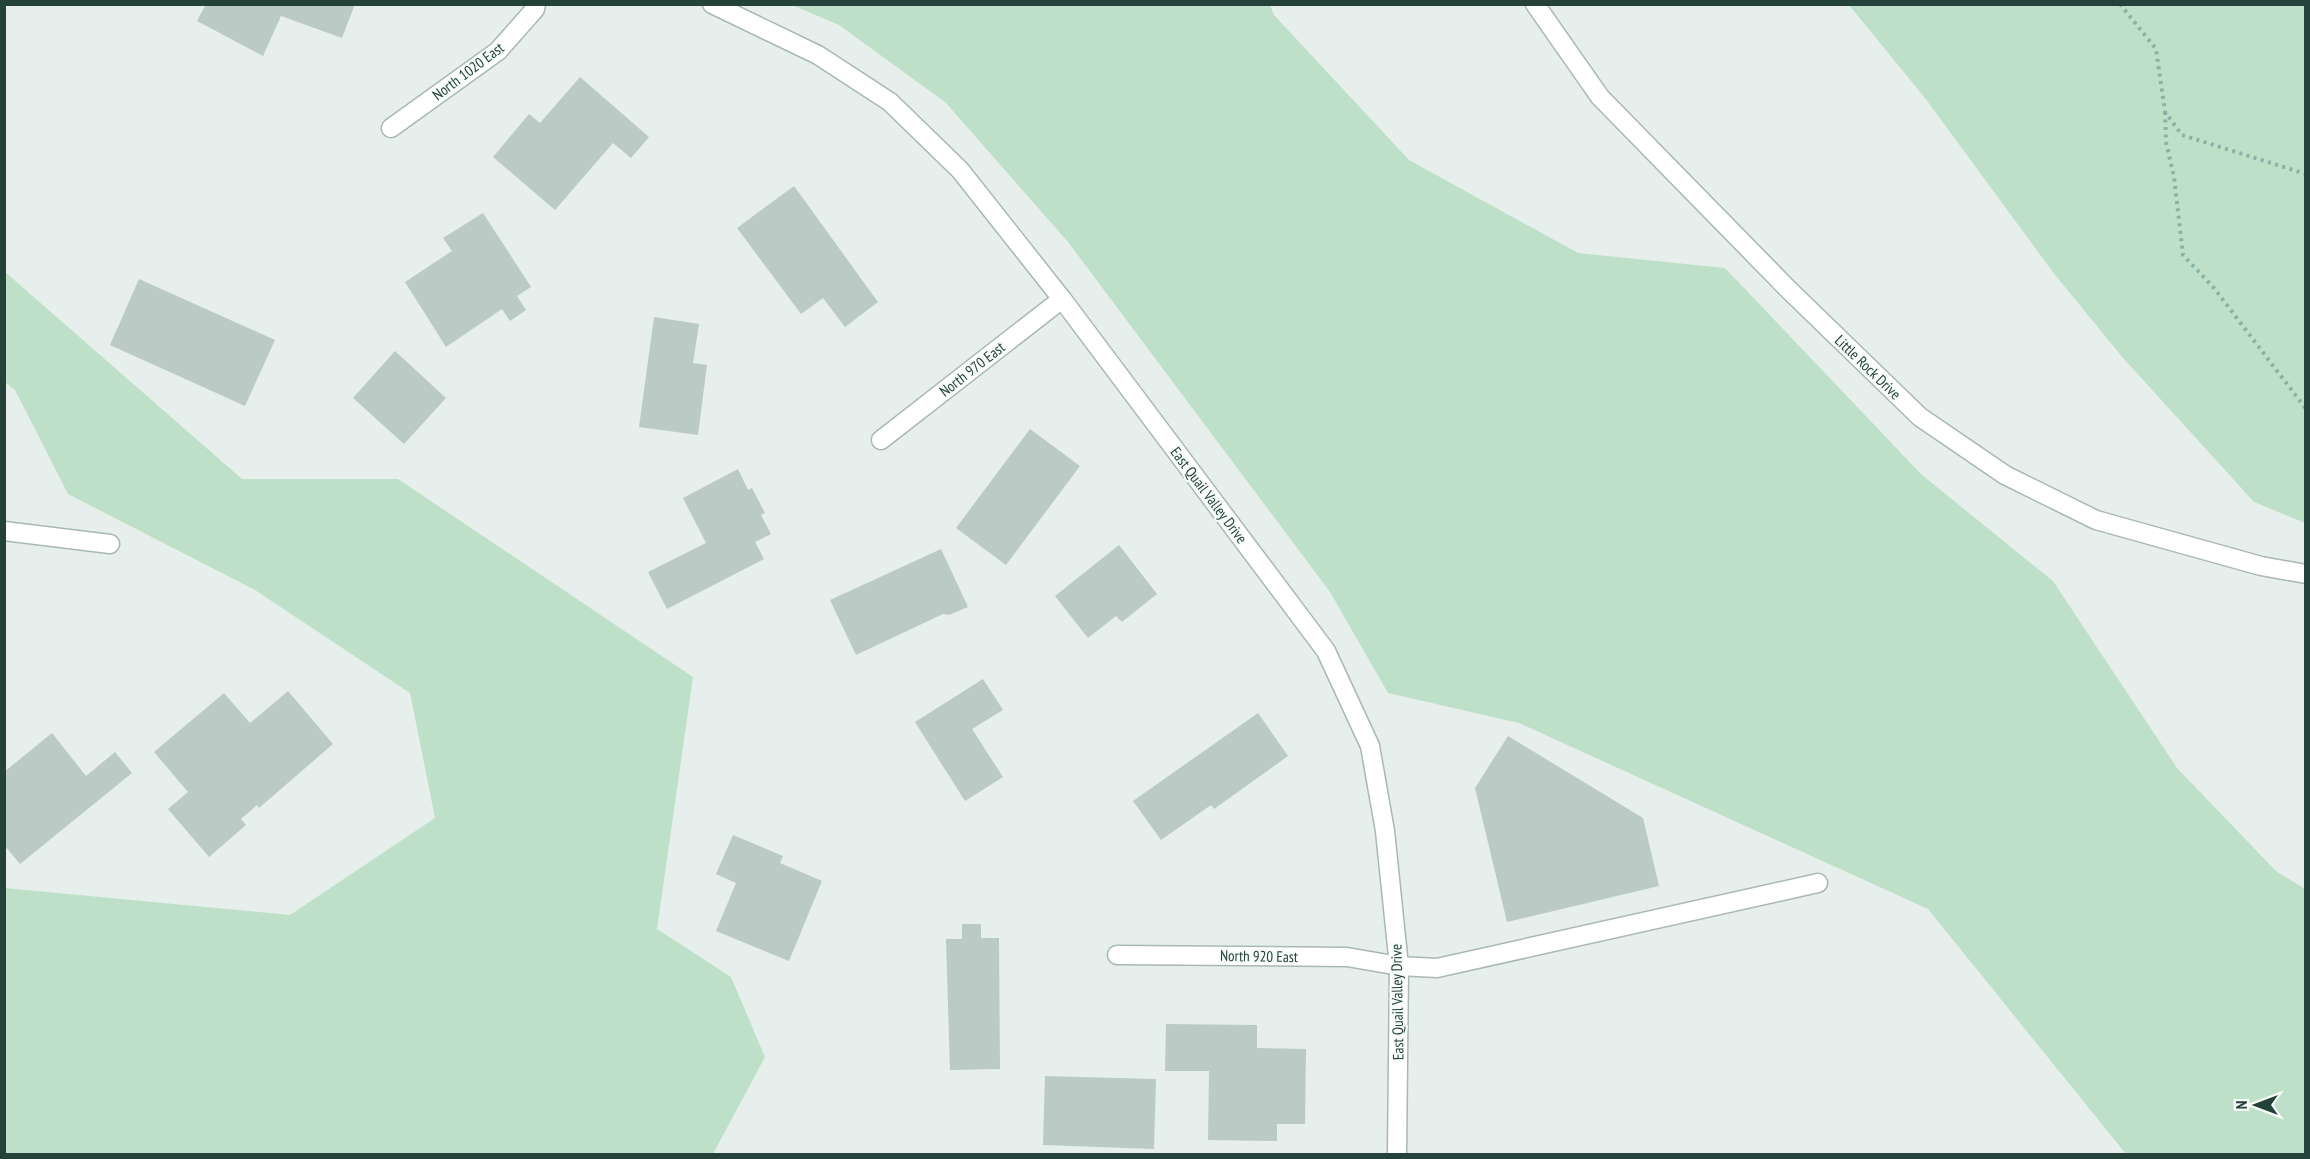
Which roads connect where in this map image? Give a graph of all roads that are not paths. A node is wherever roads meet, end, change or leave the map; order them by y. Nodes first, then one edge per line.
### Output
1 (536, 4) edge
2 (712, 4) edge
3 (1535, 4) edge
4 (391, 128) dead end
5 (1062, 299) junction
6 (881, 440) dead end
7 (4, 531) edge
8 (110, 544) dead end
9 (2306, 574) edge
10 (1818, 884) dead end
11 (1118, 955) dead end
12 (1399, 966) junction
13 (1396, 1155) edge

1 - 4 street, North 1020 East
2 - 5 street, East Quail Valley Drive
3 - 9 street, Little Rock Drive
5 - 6 street, North 970 East
5 - 12 street, East Quail Valley Drive
7 - 8 street
10 - 12 street, North 920 East
11 - 12 street, North 920 East
12 - 13 street, East Quail Valley Drive

